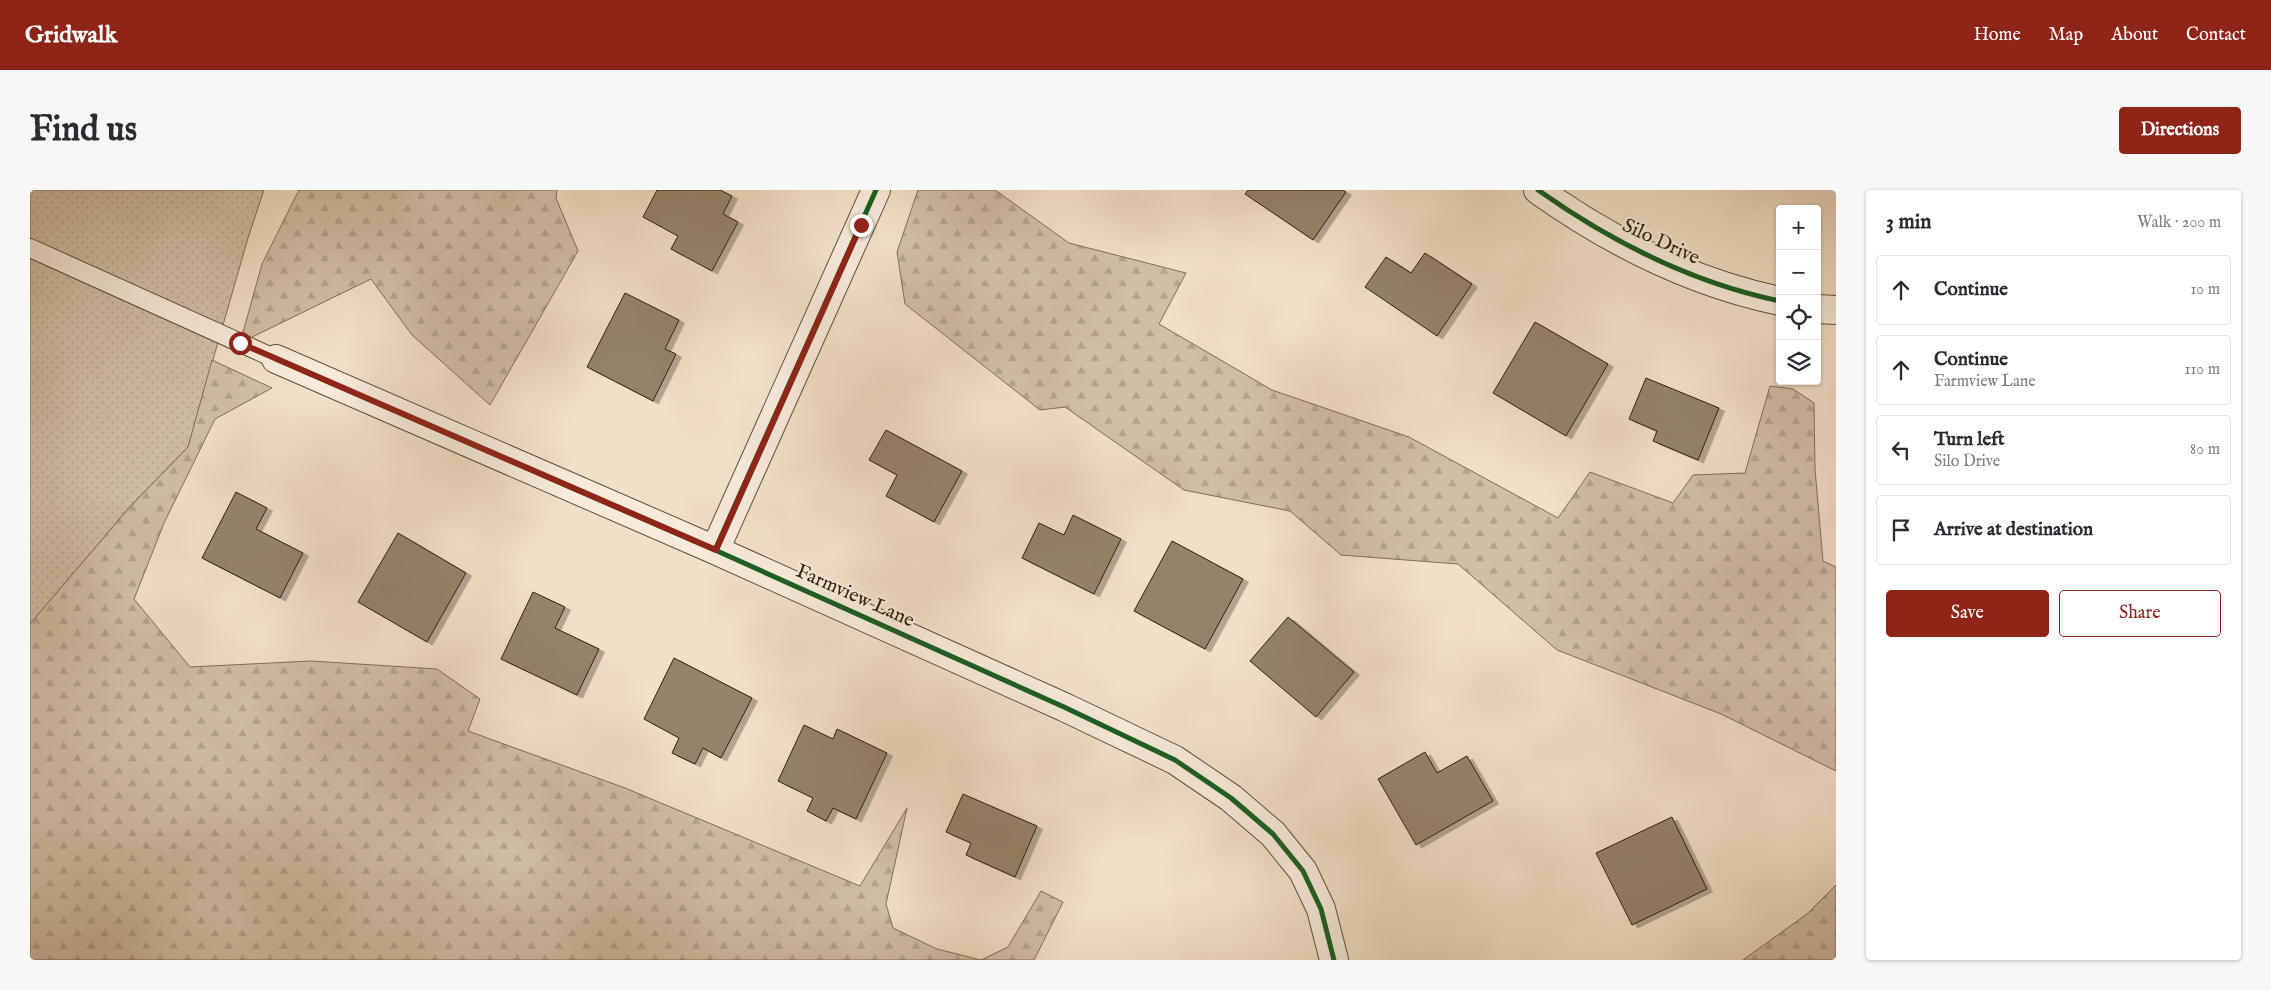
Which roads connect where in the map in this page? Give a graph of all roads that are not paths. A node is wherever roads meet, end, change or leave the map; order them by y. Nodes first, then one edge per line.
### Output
1 (876, 190) edge
2 (1538, 190) edge
3 (30, 248) edge
4 (1776, 300) edge
5 (1821, 308) edge
6 (1836, 310) edge
7 (276, 359) joint
8 (716, 550) junction
9 (1334, 960) edge

1 - 8 street
2 - 4 street, Silo Drive
3 - 7 lane
5 - 6 street
7 - 8 street, Farmview Lane
8 - 9 street, Farmview Lane

